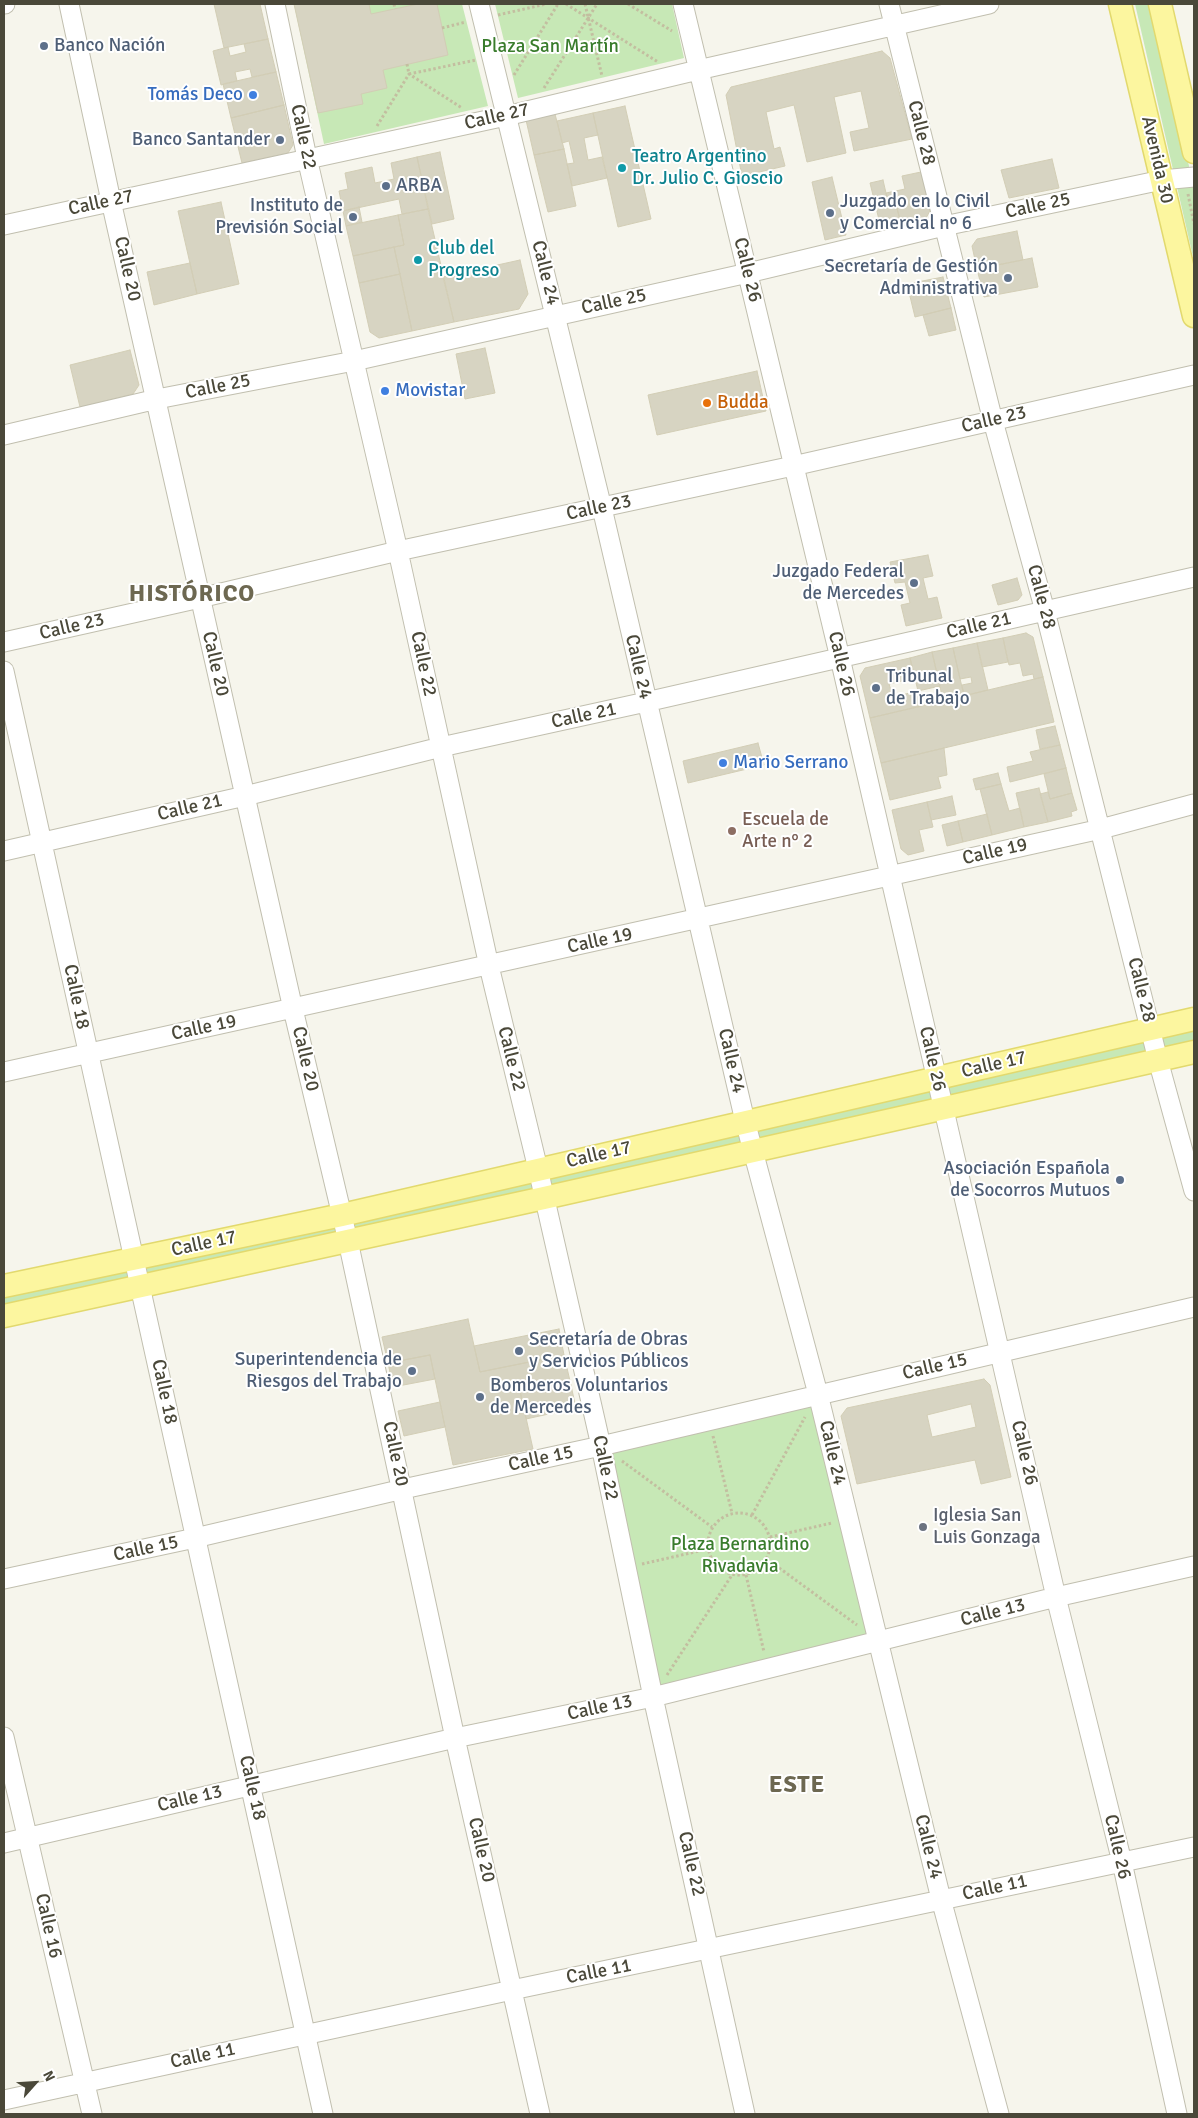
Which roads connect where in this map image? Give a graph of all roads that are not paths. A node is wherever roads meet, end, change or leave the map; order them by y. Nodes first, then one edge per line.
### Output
1 (69, 4) edge
2 (275, 4) edge
3 (479, 4) edge
4 (683, 4) edge
5 (889, 4) edge
6 (989, 4) edge
7 (1120, 4) edge
8 (1160, 4) edge
9 (894, 26) junction
10 (698, 70) junction
11 (506, 116) junction
12 (1194, 152) edge
13 (307, 158) junction
14 (1194, 177) edge
15 (1162, 180) junction
16 (111, 201) junction
17 (4, 225) edge
18 (944, 226) junction
19 (748, 274) junction
20 (556, 315) junction
21 (1194, 316) edge
22 (354, 361) junction
23 (1194, 375) edge
24 (156, 400) junction
25 (993, 421) junction
26 (4, 435) edge
27 (793, 466) junction
28 (602, 508) junction
29 (398, 551) junction
30 (1194, 577) edge
31 (200, 598) junction
32 (1045, 611) junction
33 (4, 642) edge
34 (840, 658) junction
35 (4, 671) edge
36 (646, 702) junction
37 (441, 747) junction
38 (245, 796) junction
39 (1194, 804) edge
40 (1101, 829) junction
41 (42, 842) junction
42 (4, 851) edge
43 (889, 876) junction
44 (699, 919) junction
45 (489, 966) junction
46 (293, 1008) junction
47 (1194, 1019) edge
48 (1150, 1029) junction
49 (88, 1052) junction
50 (1194, 1052) edge
51 (1158, 1060) junction
52 (4, 1072) edge
53 (936, 1079) junction
54 (944, 1108) junction
55 (745, 1121) junction
56 (754, 1151) junction
57 (538, 1169) junction
58 (1194, 1191) edge
59 (544, 1198) junction
60 (342, 1216) junction
61 (348, 1241) junction
62 (135, 1258) junction
63 (4, 1286) edge
64 (141, 1286) junction
65 (1194, 1307) edge
66 (4, 1316) edge
67 (1001, 1352) junction
68 (818, 1394) junction
69 (601, 1446) junction
70 (403, 1489) junction
71 (195, 1538) junction
72 (1194, 1566) edge
73 (4, 1579) edge
74 (1056, 1597) junction
75 (877, 1641) junction
76 (653, 1697) junction
77 (4, 1738) edge
78 (456, 1738) junction
79 (251, 1785) junction
80 (27, 1838) junction
81 (4, 1843) edge
82 (1194, 1847) edge
83 (1122, 1862) junction
84 (941, 1899) junction
85 (710, 1950) junction
86 (512, 1990) junction
87 (306, 2034) junction
88 (85, 2082) junction
89 (4, 2100) edge
90 (1194, 2111) edge
91 (92, 2114) edge
92 (323, 2114) edge
93 (540, 2114) edge
94 (745, 2114) edge
95 (999, 2114) edge
96 (1178, 2114) edge

1 - 16 street, Calle 20
2 - 13 street, Calle 22
3 - 11 street, Calle 24
4 - 10 street, Calle 26
5 - 9 street, Calle 28
6 - 9 street, Calle 27
7 - 15 main road, Avenida 30
8 - 12 main road, Avenida 30
9 - 10 street, Calle 27
9 - 18 street, Calle 28
10 - 11 street, Calle 27
10 - 19 street, Calle 26
11 - 13 street, Calle 27
11 - 20 street, Calle 24
13 - 16 street, Calle 27
13 - 22 street, Calle 22
14 - 15 street, Calle 25
15 - 18 street, Calle 25
15 - 21 main road, Avenida 30
16 - 17 street, Calle 27
16 - 24 street, Calle 20
18 - 19 street, Calle 25
18 - 25 street, Calle 28
19 - 20 street, Calle 25
19 - 27 street, Calle 26
20 - 22 street, Calle 25
20 - 28 street, Calle 24
22 - 24 street, Calle 25
22 - 29 street, Calle 22
23 - 25 street, Calle 23
24 - 26 street, Calle 25
24 - 31 street, Calle 20
25 - 27 street, Calle 23
25 - 32 street, Calle 28
27 - 28 street, Calle 23
27 - 34 street, Calle 26
28 - 29 street, Calle 23
28 - 36 street, Calle 24
29 - 31 street, Calle 23
29 - 37 street, Calle 22
30 - 32 street, Calle 21
31 - 33 street, Calle 23
31 - 38 street, Calle 20
32 - 34 street, Calle 21
32 - 40 street, Calle 28
34 - 36 street, Calle 21
34 - 43 street, Calle 26
35 - 41 street, Calle 18
36 - 37 street, Calle 21
36 - 44 street, Calle 24
37 - 38 street, Calle 21
37 - 45 street, Calle 22
38 - 41 street, Calle 21
38 - 46 street, Calle 20
39 - 40 street, Calle 19
40 - 43 street, Calle 19
40 - 48 street, Calle 28
41 - 42 street, Calle 21
41 - 49 street, Calle 18
43 - 44 street, Calle 19
43 - 53 street, Calle 26
44 - 45 street, Calle 19
44 - 55 street, Calle 24
45 - 46 street, Calle 19
45 - 57 street, Calle 22
46 - 49 street, Calle 19
46 - 60 street, Calle 20
47 - 48 main road, Calle 17
48 - 51 street, Calle 28
48 - 53 main road, Calle 17
49 - 52 street, Calle 19
49 - 62 street, Calle 18
50 - 51 main road, Calle 17
51 - 54 main road, Calle 17
51 - 58 street, Calle 28
53 - 54 street, Calle 26
53 - 55 main road, Calle 17
54 - 56 main road, Calle 17
54 - 67 street, Calle 26
55 - 56 street, Calle 24
55 - 57 main road, Calle 17
56 - 59 main road, Calle 17
56 - 68 street, Calle 24
57 - 59 street, Calle 22
57 - 60 main road, Calle 17
59 - 61 main road, Calle 17
59 - 69 street, Calle 22
60 - 61 street, Calle 20
60 - 62 main road, Calle 17
61 - 64 main road, Calle 17
61 - 70 street, Calle 20
62 - 63 main road, Calle 17
62 - 64 street, Calle 18
64 - 66 main road, Calle 17
64 - 71 street, Calle 18
65 - 67 street, Calle 15
67 - 68 street, Calle 15
67 - 74 street, Calle 26
68 - 69 street, Calle 15
68 - 75 street, Calle 24
69 - 70 street, Calle 15
69 - 76 street, Calle 22
70 - 71 street, Calle 15
70 - 78 street, Calle 20
71 - 73 street, Calle 15
71 - 79 street, Calle 18
72 - 74 street, Calle 13
74 - 75 street, Calle 13
74 - 83 street, Calle 26
75 - 76 street, Calle 13
75 - 84 street, Calle 24
76 - 78 street, Calle 13
76 - 85 street, Calle 22
77 - 80 street, Calle 16
78 - 79 street, Calle 13
78 - 86 street, Calle 20
79 - 80 street, Calle 13
79 - 87 street, Calle 18
80 - 81 street, Calle 13
80 - 88 street, Calle 16
82 - 83 street, Calle 11
83 - 84 street, Calle 11
83 - 96 street, Calle 26
84 - 85 street, Calle 11
84 - 95 street, Calle 24
85 - 86 street, Calle 11
85 - 94 street, Calle 22
86 - 87 street, Calle 11
86 - 93 street, Calle 20
87 - 88 street, Calle 11
87 - 92 street, Calle 18
88 - 89 street, Calle 11
88 - 91 street, Calle 16
90 - 96 street

